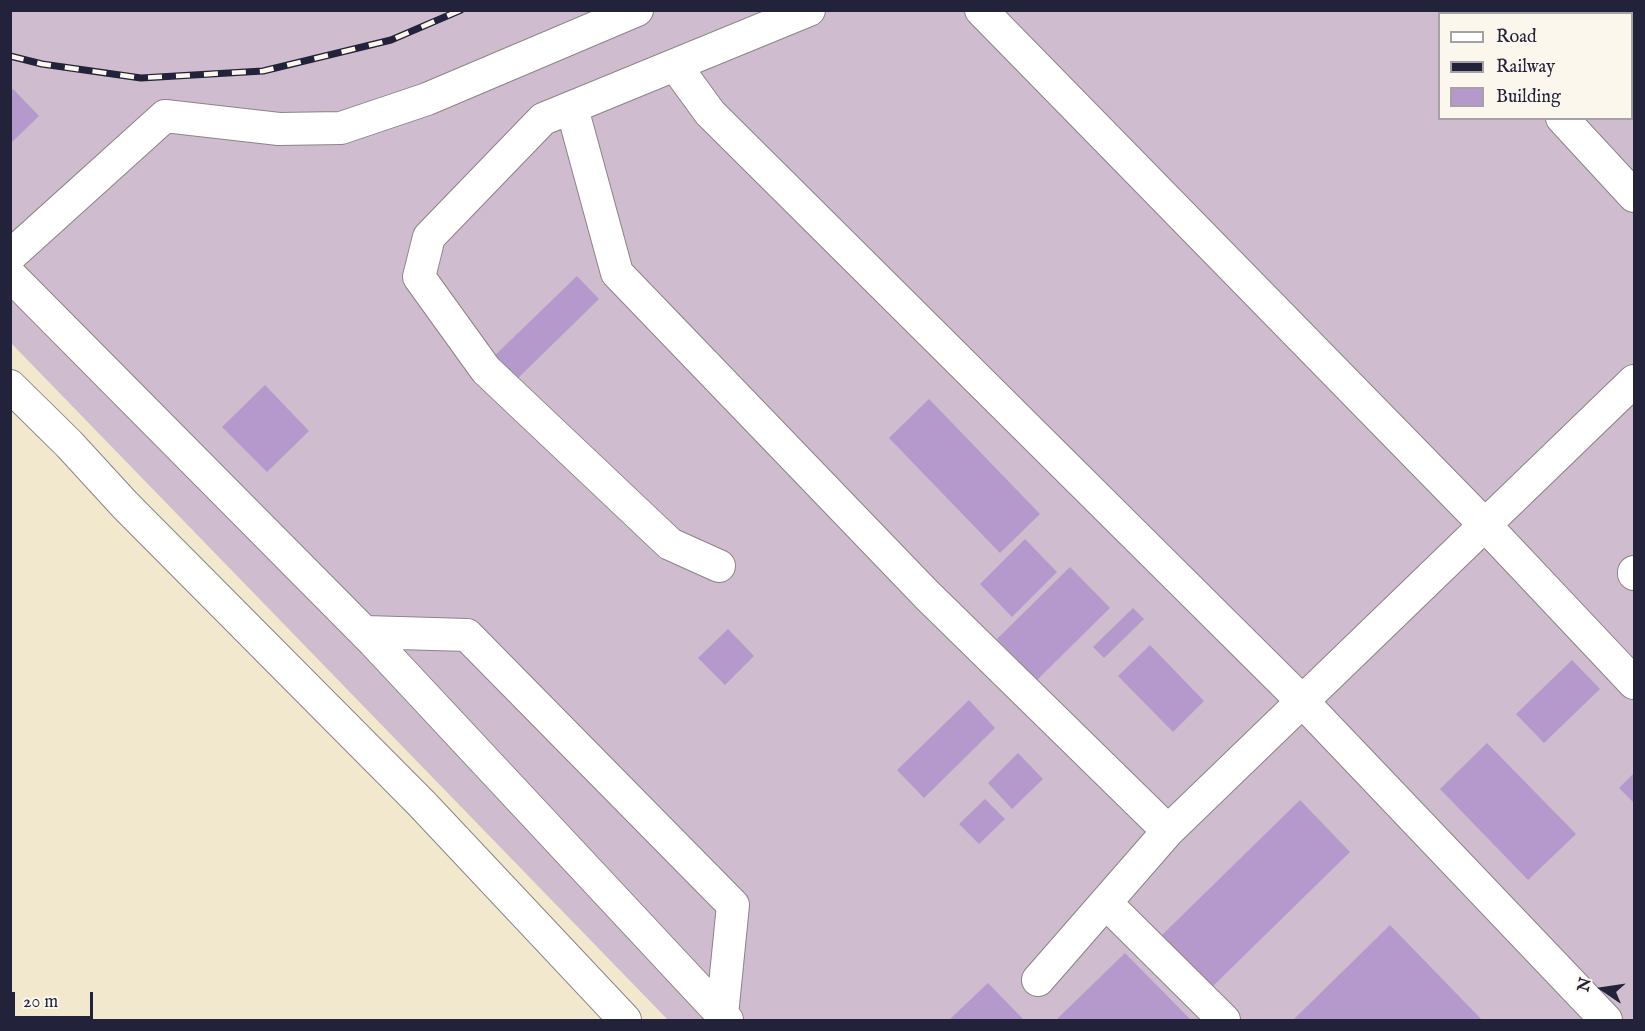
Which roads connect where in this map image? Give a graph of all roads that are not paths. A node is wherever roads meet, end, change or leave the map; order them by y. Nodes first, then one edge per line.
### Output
1 (637, 10) edge
2 (809, 10) edge
3 (981, 10) edge
4 (675, 65) junction
5 (572, 108) junction
6 (1564, 120) edge
7 (1635, 196) edge
8 (10, 256) edge
9 (10, 275) edge
10 (1635, 381) edge
11 (10, 386) edge
12 (1485, 525) junction
13 (719, 566) dead end
14 (365, 632) junction
15 (1635, 683) edge
16 (1302, 701) junction
17 (1168, 831) junction
18 (1106, 903) junction
19 (1038, 980) dead end
20 (724, 1018) edge
21 (625, 1020) edge
22 (1224, 1020) edge
23 (1606, 1020) edge

1 - 8 street
2 - 4 street
3 - 12 street
4 - 5 street
4 - 16 street
5 - 13 street
5 - 17 street
6 - 7 street
9 - 14 street
10 - 12 street
11 - 21 street
12 - 15 street
12 - 16 street
14 - 20 street
14 - 20 street
16 - 17 street
16 - 23 street
17 - 18 street
18 - 19 street
18 - 22 street

